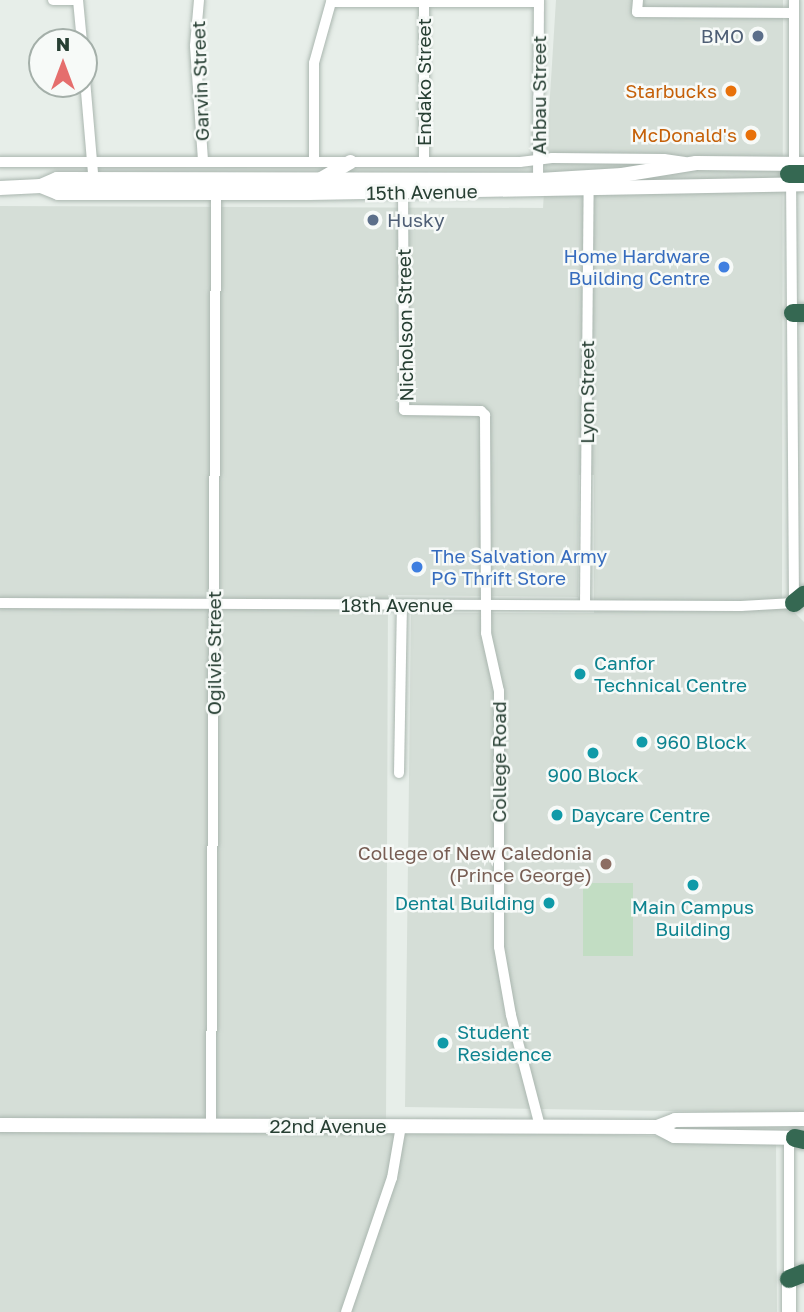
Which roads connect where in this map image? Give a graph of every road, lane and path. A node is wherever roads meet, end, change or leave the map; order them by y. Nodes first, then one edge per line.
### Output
1 (52, 0) edge
2 (78, 0) edge
3 (199, 0) edge
4 (638, 0) edge
5 (794, 0) edge
6 (539, 1) edge
7 (424, 2) junction
8 (794, 13) junction
9 (81, 28) edge
10 (87, 98) edge
11 (538, 160) junction
12 (92, 161) junction
13 (203, 161) junction
14 (0, 162) edge
15 (314, 162) junction
16 (350, 162) junction
17 (425, 162) junction
18 (696, 163) junction
19 (800, 174) edge
20 (320, 179) junction
21 (589, 184) junction
22 (538, 185) junction
23 (94, 186) junction
24 (216, 186) junction
25 (403, 186) junction
26 (0, 188) edge
27 (798, 313) edge
28 (801, 602) edge
29 (0, 603) edge
30 (214, 604) junction
31 (402, 605) junction
32 (487, 605) junction
33 (585, 605) junction
34 (399, 773) dead end
35 (804, 1119) edge
36 (0, 1125) edge
37 (211, 1126) junction
38 (401, 1126) junction
39 (540, 1126) junction
40 (657, 1127) junction
41 (798, 1138) edge
42 (800, 1275) edge
43 (346, 1312) edge
44 (789, 1312) edge

1 - 2 street
2 - 9 street
3 - 13 street, Garvin Street
4 - 8 street
5 - 8 street
6 - 7 street
6 - 11 street, Ahbau Street
7 - 15 street
7 - 17 street, Endako Street
8 - 19 street
10 - 12 street
11 - 17 street, 15th Avenue
11 - 18 street, 15th Avenue
11 - 22 street, Ahbau Street
12 - 13 street, 15th Avenue
12 - 14 street, 15th Avenue
12 - 23 street
13 - 15 street, 15th Avenue
15 - 16 street, 15th Avenue
16 - 17 street, 15th Avenue
16 - 20 main road
18 - 19 main road, 15th Avenue
18 - 21 main road, 15th Avenue
19 - 21 main road, 15th Avenue
19 - 27 street
20 - 24 main road, 15th Avenue
20 - 25 main road, 15th Avenue
21 - 22 main road, 15th Avenue
21 - 33 street, Lyon Street
22 - 25 main road, 15th Avenue
23 - 24 main road, 15th Avenue
23 - 26 main road, 15th Avenue
24 - 25 main road, 15th Avenue
24 - 30 street, Ogilvie Street
25 - 32 street, Nicholson Street
27 - 28 street
28 - 33 street, 18th Avenue
29 - 30 street, 18th Avenue
30 - 31 street, 18th Avenue
30 - 37 street, Ogilvie Street
31 - 32 street, 18th Avenue
31 - 34 street
32 - 33 street, 18th Avenue
32 - 39 street, College Road
35 - 40 main road, 22nd Avenue
36 - 37 main road, 22nd Avenue
37 - 38 main road, 22nd Avenue
38 - 39 main road, 22nd Avenue
38 - 43 street
39 - 40 main road, 22nd Avenue
40 - 41 main road, 22nd Avenue
41 - 42 street
42 - 44 main road

